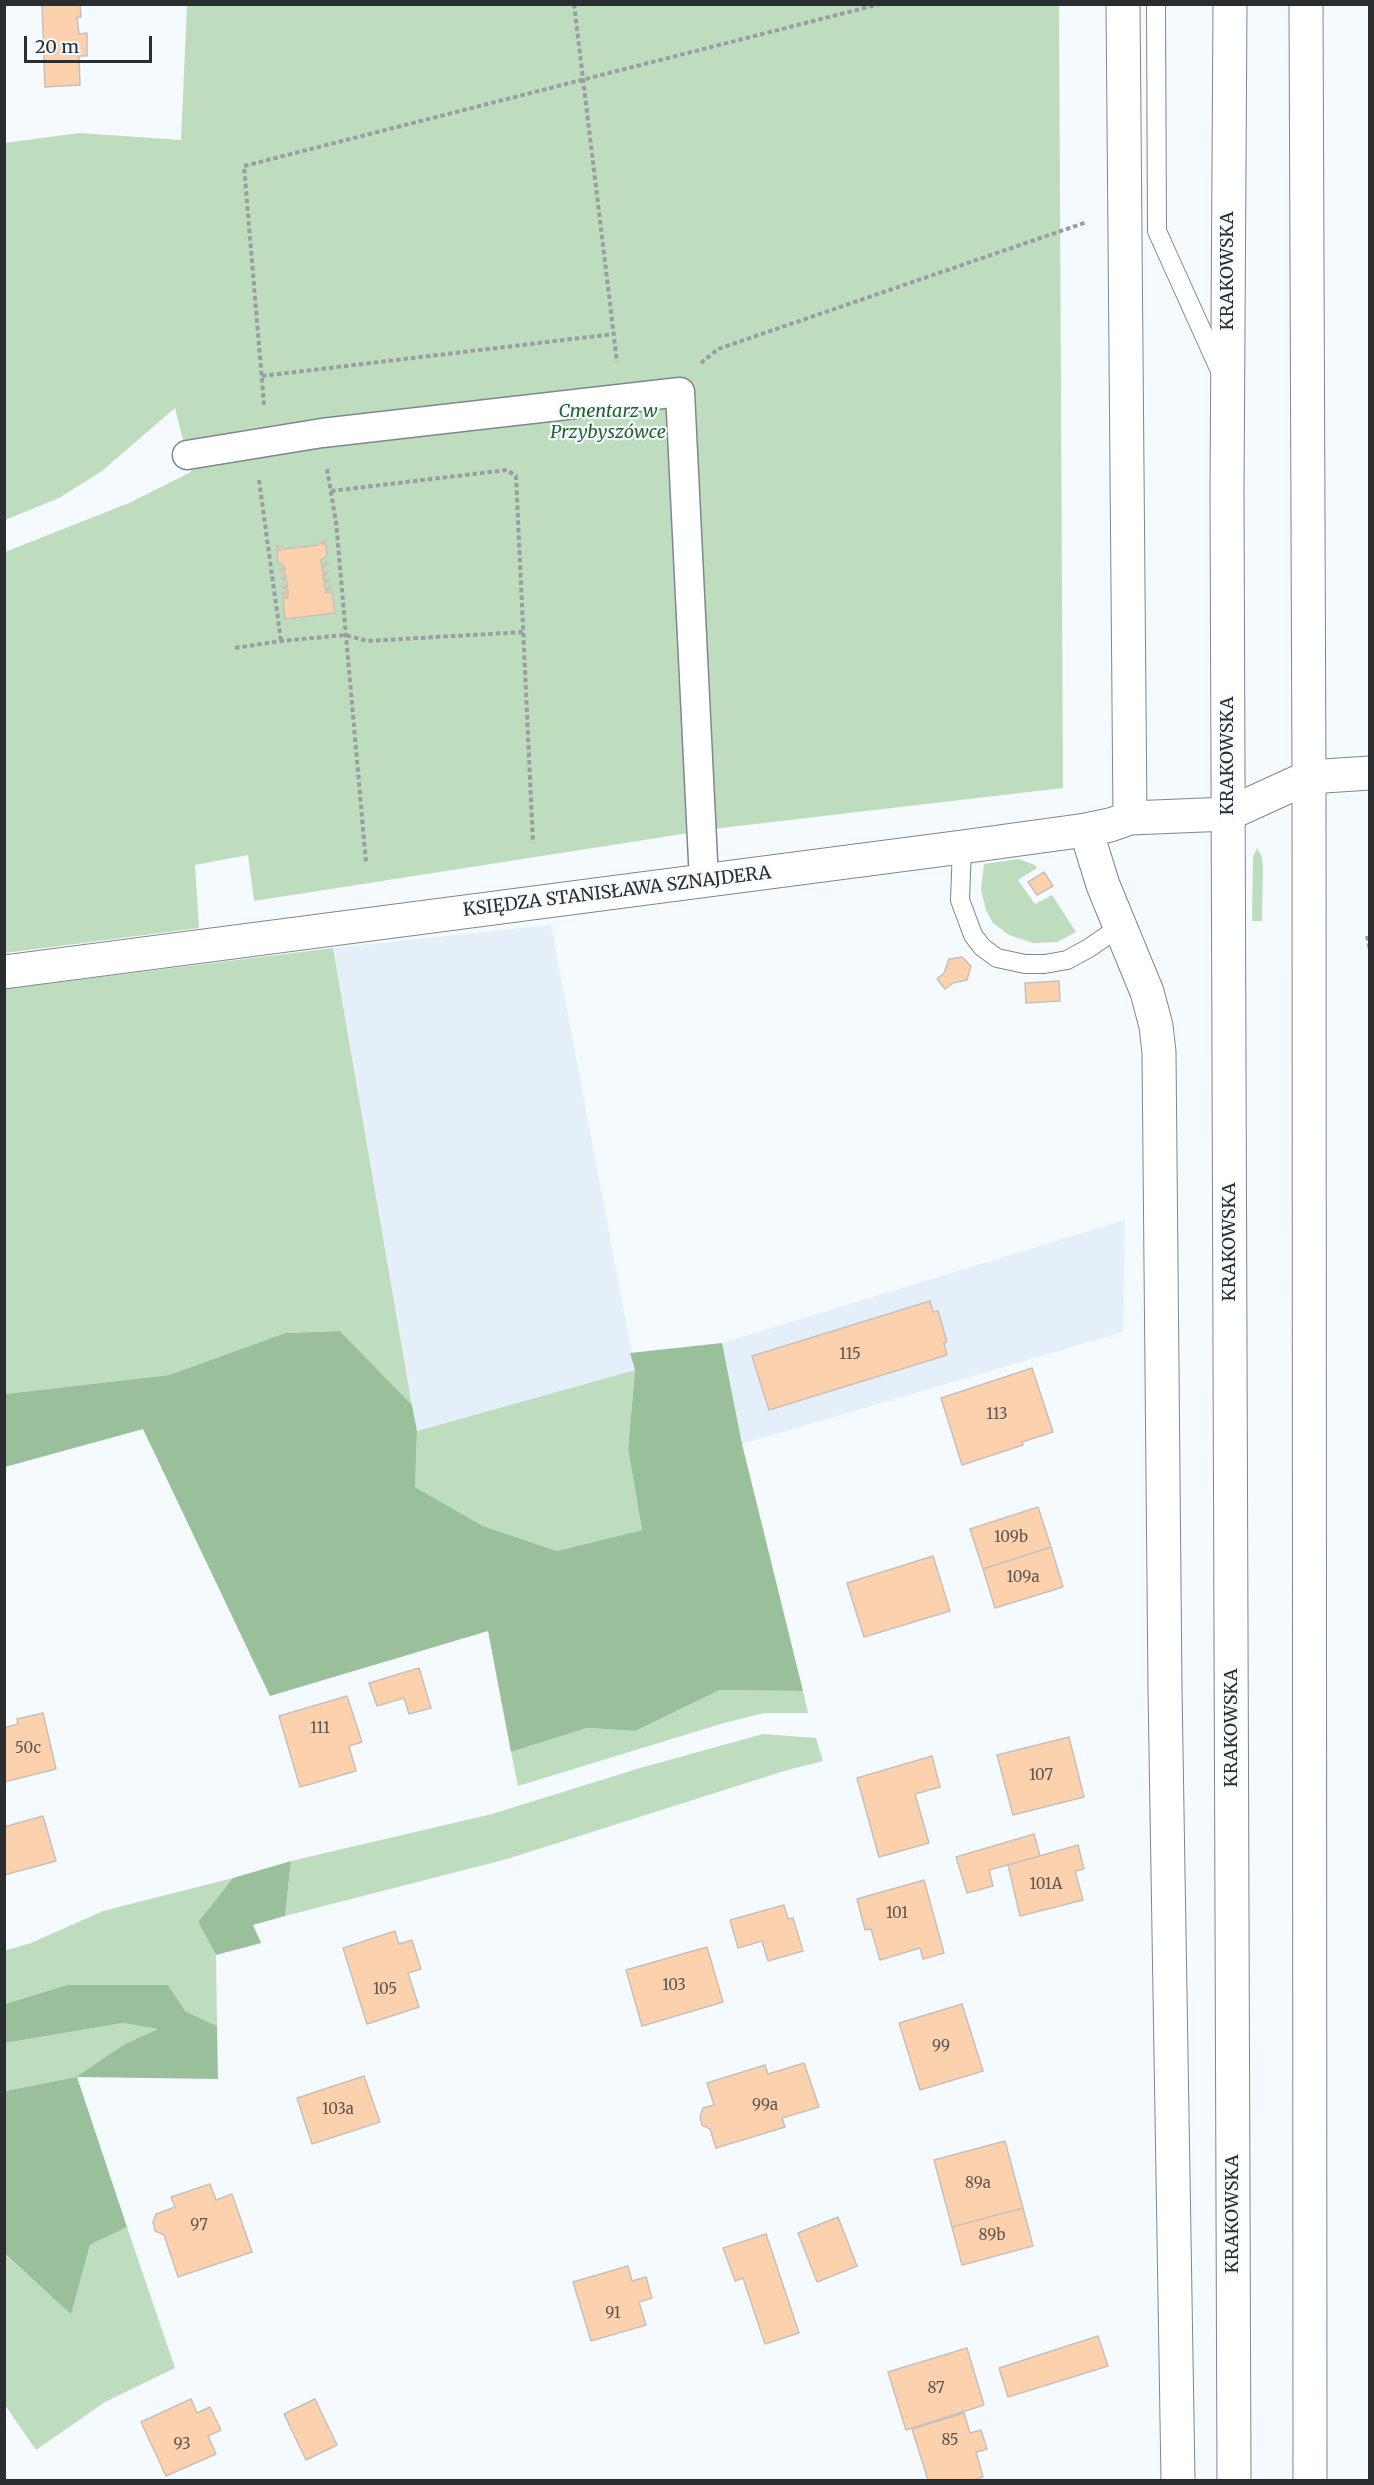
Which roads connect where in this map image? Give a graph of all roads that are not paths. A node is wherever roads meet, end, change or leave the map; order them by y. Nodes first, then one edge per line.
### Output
1 (1123, 4) edge
2 (1156, 4) edge
3 (1230, 4) edge
4 (1306, 4) edge
5 (1227, 386) junction
6 (187, 455) dead end
7 (1370, 773) edge
8 (1309, 777) junction
9 (1228, 814) junction
10 (1130, 818) junction
11 (1086, 830) junction
12 (962, 847) junction
13 (704, 881) junction
14 (1121, 926) junction
15 (4, 972) edge
16 (1178, 2481) edge
17 (1234, 2481) edge
18 (1310, 2481) edge

1 - 10 main road
2 - 5 lane
3 - 5 main road, KRAKOWSKA
4 - 8 main road
5 - 9 main road, KRAKOWSKA
6 - 13 street
7 - 8 main road
8 - 9 main road
8 - 18 main road
9 - 10 main road, KSIĘDZA STANISŁAWA SZNAJDERA
9 - 17 main road, KRAKOWSKA
10 - 11 main road, KSIĘDZA STANISŁAWA SZNAJDERA
11 - 12 main road, KSIĘDZA STANISŁAWA SZNAJDERA
11 - 14 main road
12 - 13 main road, KSIĘDZA STANISŁAWA SZNAJDERA
12 - 14 lane
13 - 15 main road, KSIĘDZA STANISŁAWA SZNAJDERA
14 - 16 main road

